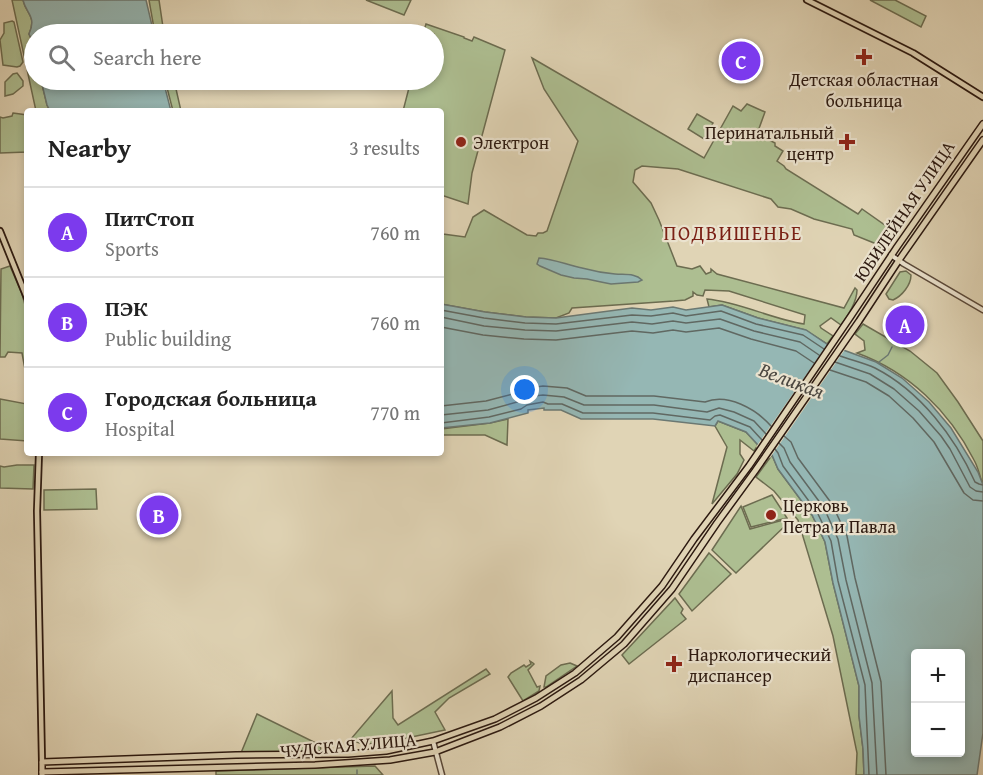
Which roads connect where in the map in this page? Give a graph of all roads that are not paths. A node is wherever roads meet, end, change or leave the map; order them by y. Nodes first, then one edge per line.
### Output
1 (807, 0) edge
2 (983, 97) edge
3 (983, 124) edge
4 (983, 140) edge
5 (0, 231) edge
6 (891, 255) junction
7 (899, 260) junction
8 (24, 291) edge
9 (983, 310) edge
10 (39, 456) edge
11 (749, 466) joint
12 (755, 471) joint
13 (643, 609) junction
14 (650, 616) junction
15 (627, 626) junction
16 (634, 632) junction
17 (433, 741) junction
18 (435, 752) junction
19 (236, 755) junction
20 (253, 755) junction
21 (42, 762) junction
22 (253, 767) junction
23 (238, 768) junction
24 (42, 773) edge
25 (442, 775) edge

1 - 2 main road
3 - 6 highway, ЮБИЛЕЙНАЯ УЛИЦА
4 - 7 highway, ЮБИЛЕЙНАЯ УЛИЦА
5 - 8 main road
6 - 7 street
6 - 11 highway, ЮБИЛЕЙНАЯ УЛИЦА
7 - 9 street
7 - 12 highway, ЮБИЛЕЙНАЯ УЛИЦА
10 - 21 main road
11 - 13 highway, ЧУДСКАЯ УЛИЦА
12 - 14 highway, ЧУДСКАЯ УЛИЦА
13 - 14 highway
13 - 15 highway, ЧУДСКАЯ УЛИЦА
14 - 16 highway, ЧУДСКАЯ УЛИЦА
15 - 16 highway
15 - 17 highway, ЧУДСКАЯ УЛИЦА
16 - 18 highway, ЧУДСКАЯ УЛИЦА
17 - 18 street
17 - 20 highway, ЧУДСКАЯ УЛИЦА
18 - 22 highway, ЧУДСКАЯ УЛИЦА
18 - 25 street
19 - 20 highway, ЧУДСКАЯ УЛИЦА
19 - 21 highway, ЧУДСКАЯ УЛИЦА
19 - 23 highway
20 - 22 highway
21 - 24 highway
22 - 23 highway, ЧУДСКАЯ УЛИЦА
23 - 24 highway, ЧУДСКАЯ УЛИЦА

